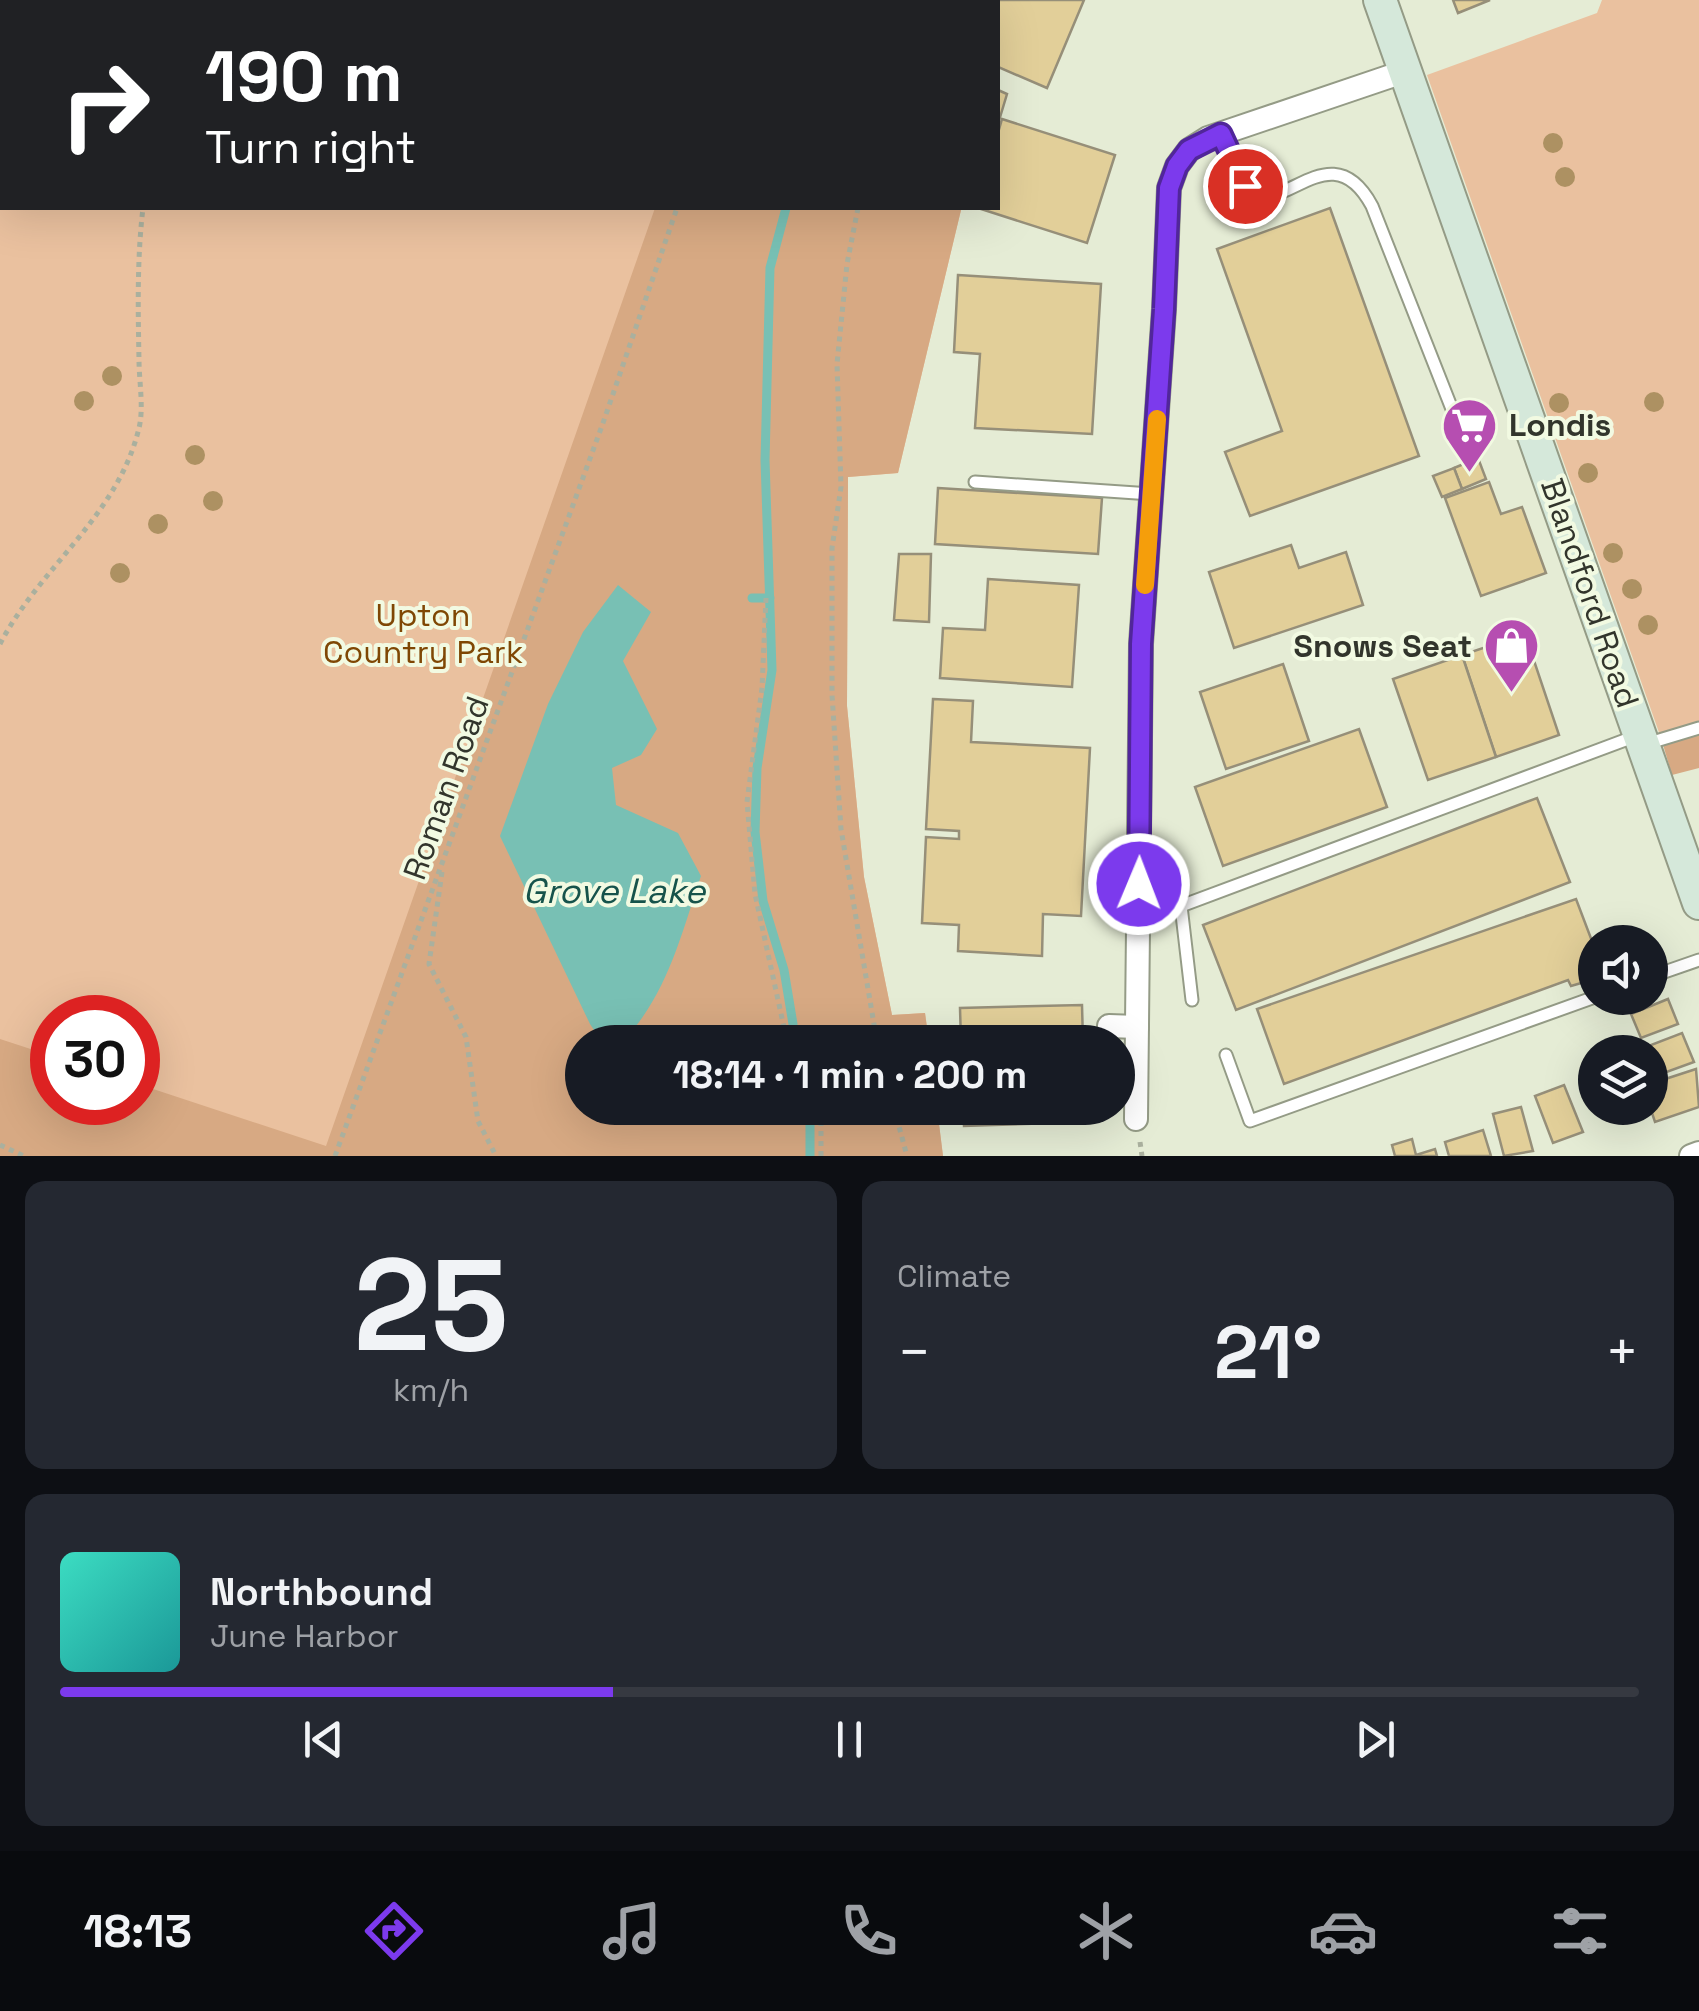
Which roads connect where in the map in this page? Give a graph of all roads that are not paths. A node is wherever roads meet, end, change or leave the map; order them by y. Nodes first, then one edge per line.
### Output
1 (1380, 0) edge
2 (1406, 71) junction
3 (1221, 134) junction
4 (1463, 437) dead end
5 (975, 482) dead end
6 (1152, 494) junction
7 (1699, 728) edge
8 (1641, 740) junction
9 (1699, 903) edge
10 (1699, 960) edge
11 (1668, 971) edge
12 (1192, 1000) dead end
13 (1578, 1003) edge
14 (1137, 1027) joint
15 (1226, 1055) dead end
16 (1136, 1119) dead end
17 (1699, 1153) edge
18 (1691, 1156) edge

1 - 2 main road, Blandford Road
2 - 3 street
2 - 8 main road, Blandford Road
3 - 4 lane
3 - 6 street
5 - 6 lane
6 - 14 street
7 - 8 lane
8 - 9 main road, Blandford Road
8 - 12 lane
10 - 11 lane
13 - 15 lane
14 - 16 street
17 - 18 street

